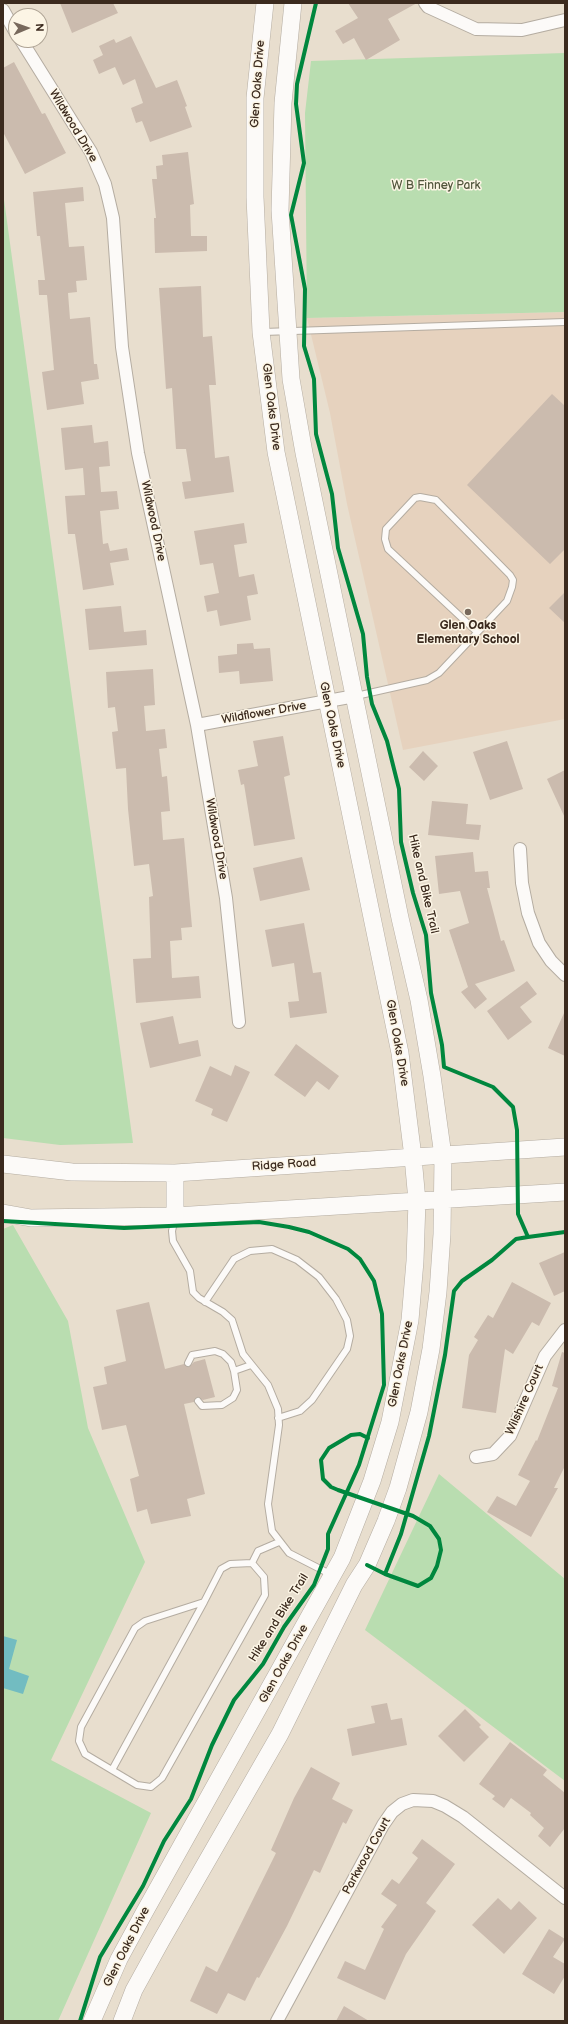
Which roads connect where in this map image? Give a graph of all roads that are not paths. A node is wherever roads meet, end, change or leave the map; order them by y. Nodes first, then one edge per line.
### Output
1 (265, 3) edge
2 (293, 3) edge
3 (425, 3) edge
4 (3, 10) edge
5 (8, 19) edge
6 (565, 20) edge
7 (26, 48) edge
8 (565, 322) edge
9 (287, 330) junction
10 (261, 332) junction
11 (477, 632) junction
12 (355, 696) junction
13 (327, 702) junction
14 (197, 725) junction
15 (520, 849) dead end
16 (565, 975) edge
17 (239, 1022) dead end
18 (565, 1147) edge
19 (443, 1156) junction
20 (413, 1157) junction
21 (3, 1164) edge
22 (174, 1173) junction
23 (565, 1192) edge
24 (443, 1200) junction
25 (417, 1201) junction
26 (3, 1213) edge
27 (175, 1216) junction
28 (205, 1302) junction
29 (565, 1330) edge
30 (188, 1363) dead end
31 (251, 1365) junction
32 (234, 1371) junction
33 (198, 1401) dead end
34 (278, 1418) junction
35 (476, 1457) dead end
36 (279, 1542) junction
37 (252, 1563) junction
38 (333, 1575) junction
39 (354, 1585) junction
40 (204, 1602) junction
41 (112, 1770) junction
42 (565, 1898) edge
43 (92, 2021) edge
44 (122, 2021) edge
45 (277, 2021) edge

1 - 10 street, Glen Oaks Drive
2 - 9 street, Glen Oaks Drive
3 - 6 street
4 - 5 street
7 - 14 street, Wildwood Drive
8 - 9 lane
9 - 10 lane
9 - 12 street, Glen Oaks Drive
10 - 13 street, Glen Oaks Drive
11 - 11 lane
11 - 12 lane
12 - 13 street, Wildflower Drive
12 - 19 street, Glen Oaks Drive
13 - 14 street, Wildflower Drive
13 - 20 street, Glen Oaks Drive
14 - 17 street, Wildwood Drive
15 - 16 street
18 - 19 street, Ridge Road
19 - 20 street, Ridge Road
19 - 24 street, Glen Oaks Drive
20 - 22 street, Ridge Road
20 - 25 street, Glen Oaks Drive
21 - 22 street, Ridge Road
22 - 27 street
23 - 24 street
24 - 25 street
24 - 39 street, Glen Oaks Drive
25 - 27 street
25 - 38 street, Glen Oaks Drive
26 - 27 street
27 - 28 lane
28 - 31 lane
28 - 34 lane
29 - 35 street, Wilshire Court
30 - 32 lane
31 - 32 lane
31 - 34 lane
32 - 33 lane
34 - 36 lane
36 - 37 lane
36 - 38 lane
37 - 40 lane
37 - 41 lane
38 - 39 street
38 - 43 street, Glen Oaks Drive
39 - 44 street, Glen Oaks Drive
40 - 41 lane
40 - 41 lane
42 - 45 street, Parkwood Court

